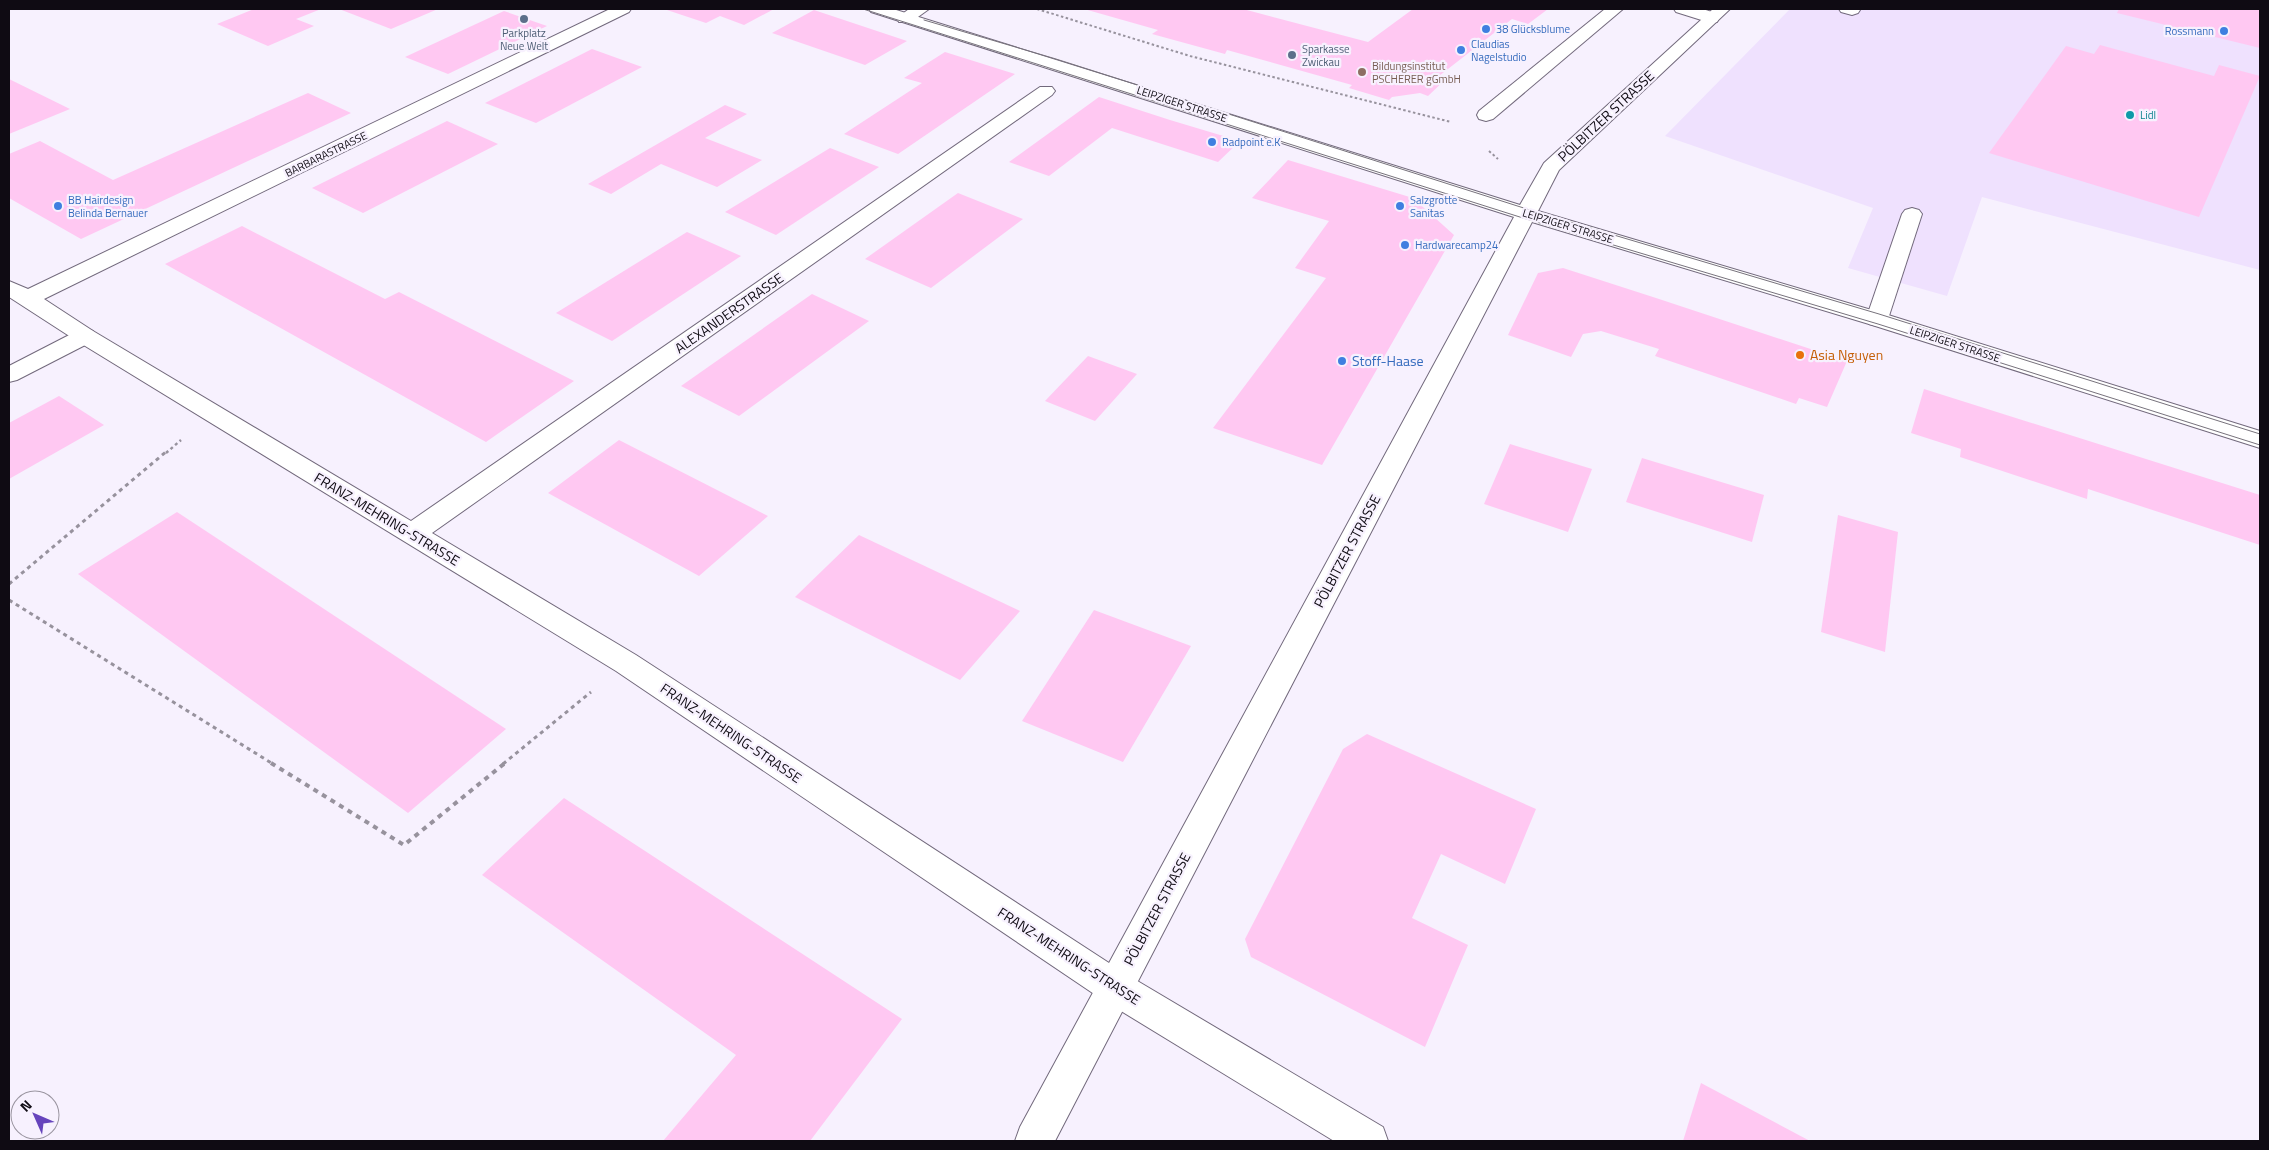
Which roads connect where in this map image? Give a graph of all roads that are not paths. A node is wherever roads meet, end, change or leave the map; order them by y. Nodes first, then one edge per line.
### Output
1 (624, 9) edge
2 (877, 9) edge
3 (1615, 9) edge
4 (1682, 9) edge
5 (913, 13) edge
6 (1716, 13) edge
7 (1046, 91) dead end
8 (1486, 115) dead end
9 (1527, 214) junction
10 (1912, 214) dead end
11 (19, 293) edge
12 (1877, 319) junction
13 (86, 336) junction
14 (9, 375) edge
15 (2260, 440) edge
16 (411, 534) junction
17 (1116, 988) junction
18 (1034, 1141) edge
19 (1369, 1141) edge

1 - 11 street, BARBARASTRASSE
2 - 5 street, LEIPZIGER STRASSE
3 - 8 street
4 - 6 street
5 - 9 street, LEIPZIGER STRASSE
6 - 9 street, PÖLBITZER STRASSE
7 - 16 street, ALEXANDERSTRASSE
9 - 12 street, LEIPZIGER STRASSE
9 - 17 street, PÖLBITZER STRASSE
10 - 12 street
11 - 13 street, FRANZ-MEHRING-STRASSE
12 - 15 street, LEIPZIGER STRASSE
13 - 14 street
13 - 16 street, FRANZ-MEHRING-STRASSE
16 - 17 street, FRANZ-MEHRING-STRASSE
17 - 18 street, PÖLBITZER STRASSE
17 - 19 street, FRANZ-MEHRING-STRASSE

